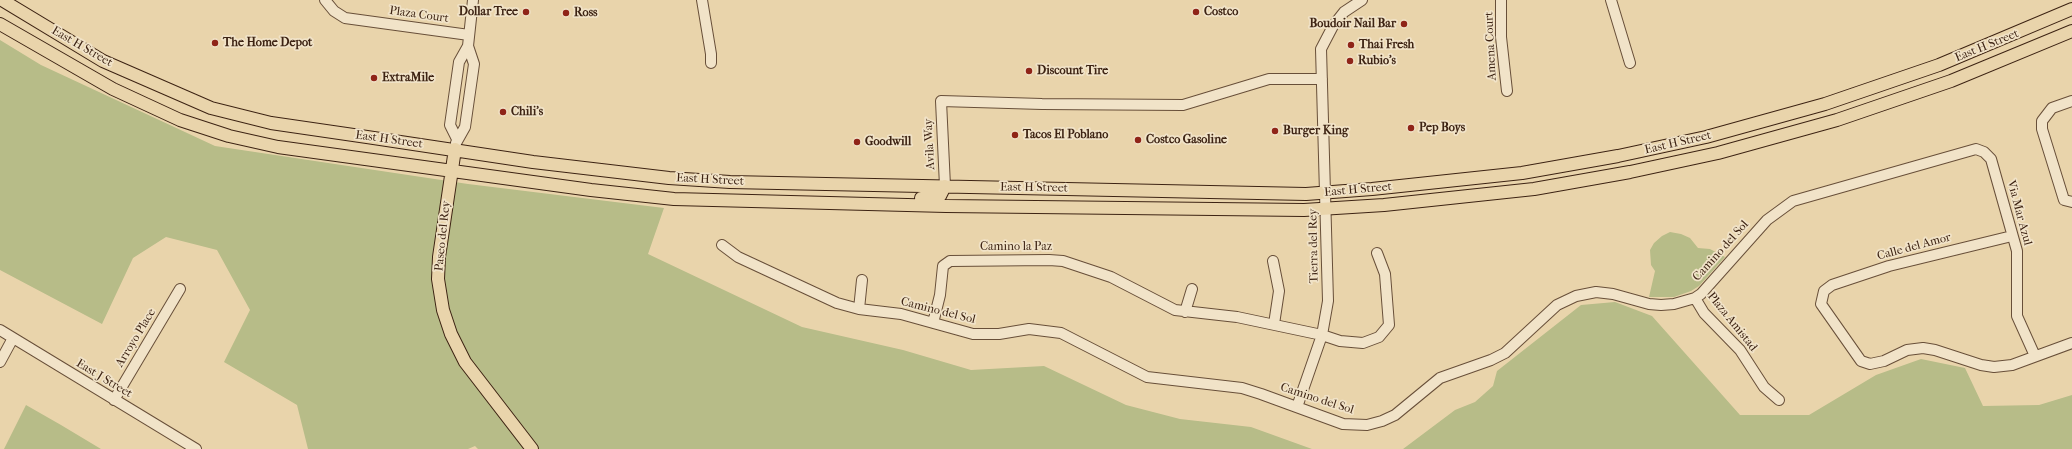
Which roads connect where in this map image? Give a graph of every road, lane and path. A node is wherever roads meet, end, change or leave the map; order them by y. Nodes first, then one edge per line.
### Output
1 (2, 0) edge
2 (325, 0) edge
3 (473, 0) edge
4 (702, 0) edge
5 (1362, 0) edge
6 (1501, 0) edge
7 (1611, 0) edge
8 (2072, 9) edge
9 (0, 24) edge
10 (2072, 31) edge
11 (469, 35) junction
12 (468, 46) junction
13 (711, 63) dead end
14 (1630, 63) dead end
15 (1322, 79) junction
16 (1507, 91) dead end
17 (2072, 101) edge
18 (456, 144) junction
19 (1981, 150) joint
20 (451, 171) junction
21 (945, 186) junction
22 (1325, 193) junction
23 (2070, 202) edge
24 (904, 205) junction
25 (1326, 209) junction
26 (2012, 236) junction
27 (722, 245) dead end
28 (1377, 253) dead end
29 (1273, 261) dead end
30 (862, 280) dead end
31 (180, 289) dead end
32 (1192, 289) dead end
33 (1695, 298) junction
34 (858, 309) junction
35 (1185, 312) junction
36 (933, 323) junction
37 (1274, 324) junction
38 (0, 330) edge
39 (1322, 335) junction
40 (13, 338) junction
41 (2072, 344) edge
42 (2035, 356) junction
43 (0, 362) edge
44 (114, 400) junction
45 (1779, 400) dead end
46 (1297, 407) junction
47 (196, 449) edge
48 (532, 449) edge

1 - 18 main road, East H Street
2 - 11 street, Plaza Court
3 - 11 street, Paseo del Rey
4 - 13 street
5 - 15 street, Tierra del Rey
6 - 16 street, Amena Court
7 - 14 street
8 - 22 main road, East H Street
9 - 20 main road, East H Street
10 - 25 main road, East H Street
11 - 12 street, Paseo del Rey
12 - 18 street, Paseo del Rey
12 - 18 street, Paseo del Rey
15 - 21 street, Avila Way
15 - 22 street, Tierra del Rey
17 - 23 street
18 - 20 main road, Paseo del Rey
18 - 21 main road, East H Street
19 - 26 street, Via Mar Azul
19 - 33 street, Camino del Sol
20 - 24 main road, East H Street
20 - 48 main road, Paseo del Rey
21 - 22 main road, East H Street
21 - 24 main road
22 - 25 street, Tierra del Rey
24 - 25 main road, East H Street
25 - 39 street, Tierra del Rey
26 - 42 street, Via Mar Azul
26 - 42 street, Calle del Amor
27 - 34 street, Camino del Sol
28 - 39 street, Camino la Paz
29 - 37 street
30 - 34 street
31 - 44 street, Arroyo Place
32 - 35 street
33 - 45 street, Plaza Amistad
33 - 46 street, Camino del Sol
34 - 36 street, Camino del Sol
35 - 36 street, Camino la Paz
35 - 37 street, Camino la Paz
36 - 46 street, Camino del Sol
37 - 39 street, Camino la Paz
38 - 40 street, East J Street
39 - 46 street, Tierra del Rey
40 - 43 street
40 - 44 street, East J Street
41 - 42 street
44 - 47 street, East J Street

